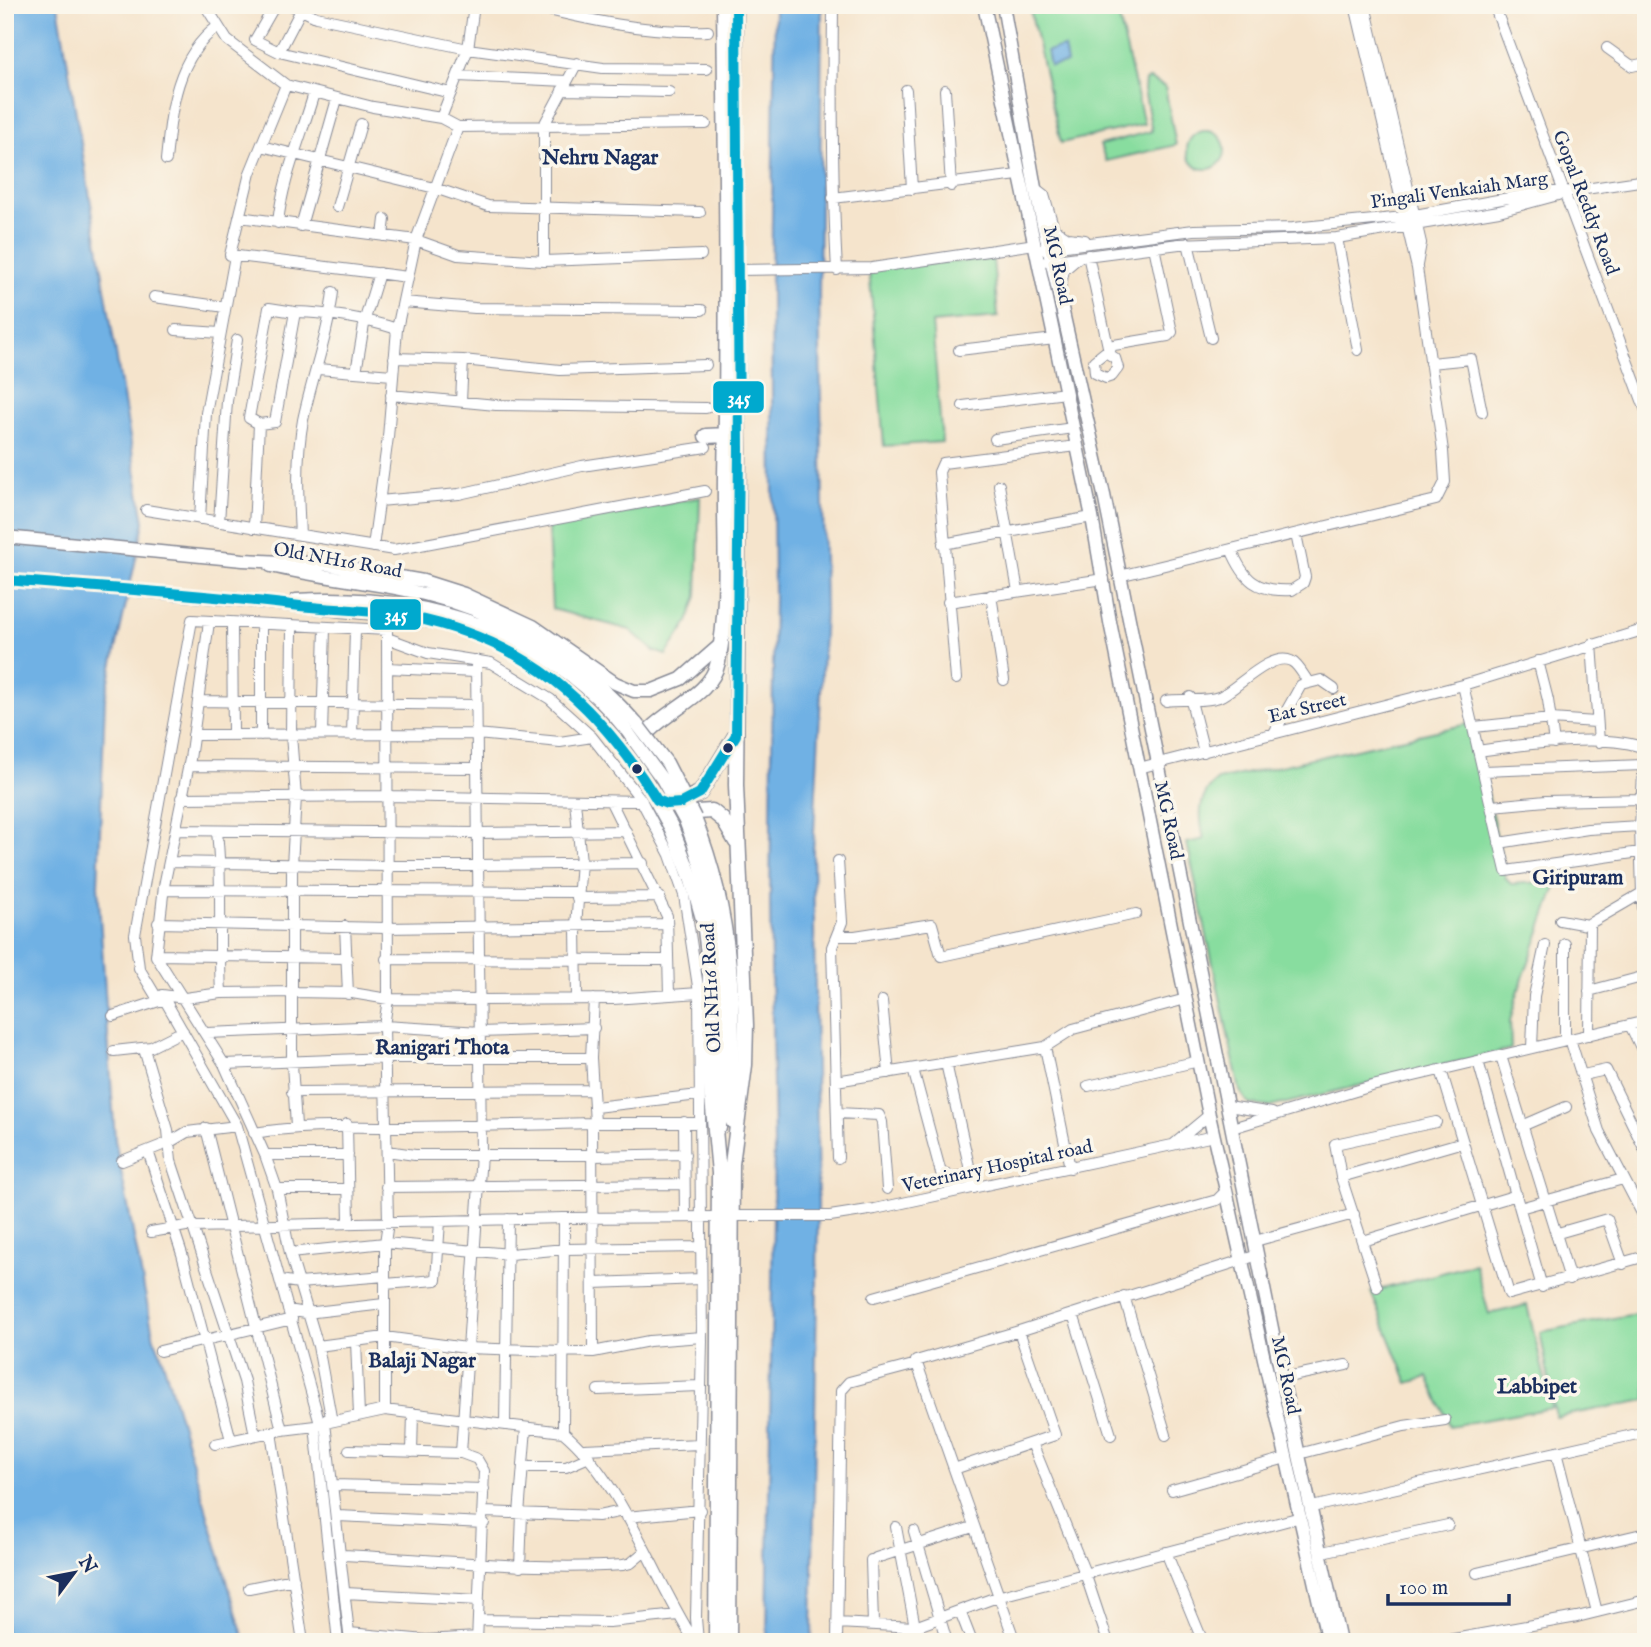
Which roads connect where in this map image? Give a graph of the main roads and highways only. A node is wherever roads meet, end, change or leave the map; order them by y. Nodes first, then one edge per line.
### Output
1 (724, 5) edge
2 (736, 5) edge
3 (984, 5) edge
4 (1003, 5) edge
5 (730, 206) junction
6 (1042, 253) junction
7 (726, 435) junction
8 (706, 441) road end
9 (5, 537) edge
10 (243, 560) junction
11 (5, 580) edge
12 (268, 601) junction
13 (720, 645) junction
14 (717, 664) junction
15 (736, 668) junction
16 (632, 727) junction
17 (736, 735) junction
18 (634, 758) junction
19 (650, 801) junction
20 (684, 823) junction
21 (736, 843) junction
22 (1185, 893) junction
23 (1166, 897) junction
24 (732, 1164) junction
25 (724, 1216) junction
26 (1328, 1639) edge
27 (716, 1642) edge
28 (729, 1642) edge
29 (1340, 1642) edge

1 - 5 highway
2 - 5 highway
3 - 6 main road, MG Road
4 - 6 main road, MG Road
5 - 7 highway
5 - 15 highway
6 - 22 main road, MG Road
6 - 23 main road, MG Road
7 - 8 highway
7 - 13 highway
9 - 10 main road
10 - 13 main road
10 - 16 main road, Old NH16 Road
11 - 12 main road
12 - 16 main road, Old NH16 Road
12 - 18 main road
13 - 14 highway
14 - 15 highway
14 - 18 highway
15 - 17 highway
16 - 20 main road, Old NH16 Road, bridge
17 - 19 highway
17 - 21 highway
18 - 19 highway
19 - 20 highway
20 - 21 highway
20 - 24 main road, Old NH16 Road
20 - 25 highway
21 - 24 highway
22 - 23 main road
22 - 29 main road, MG Road
23 - 26 main road, MG Road
24 - 25 highway
25 - 27 highway
25 - 28 highway

